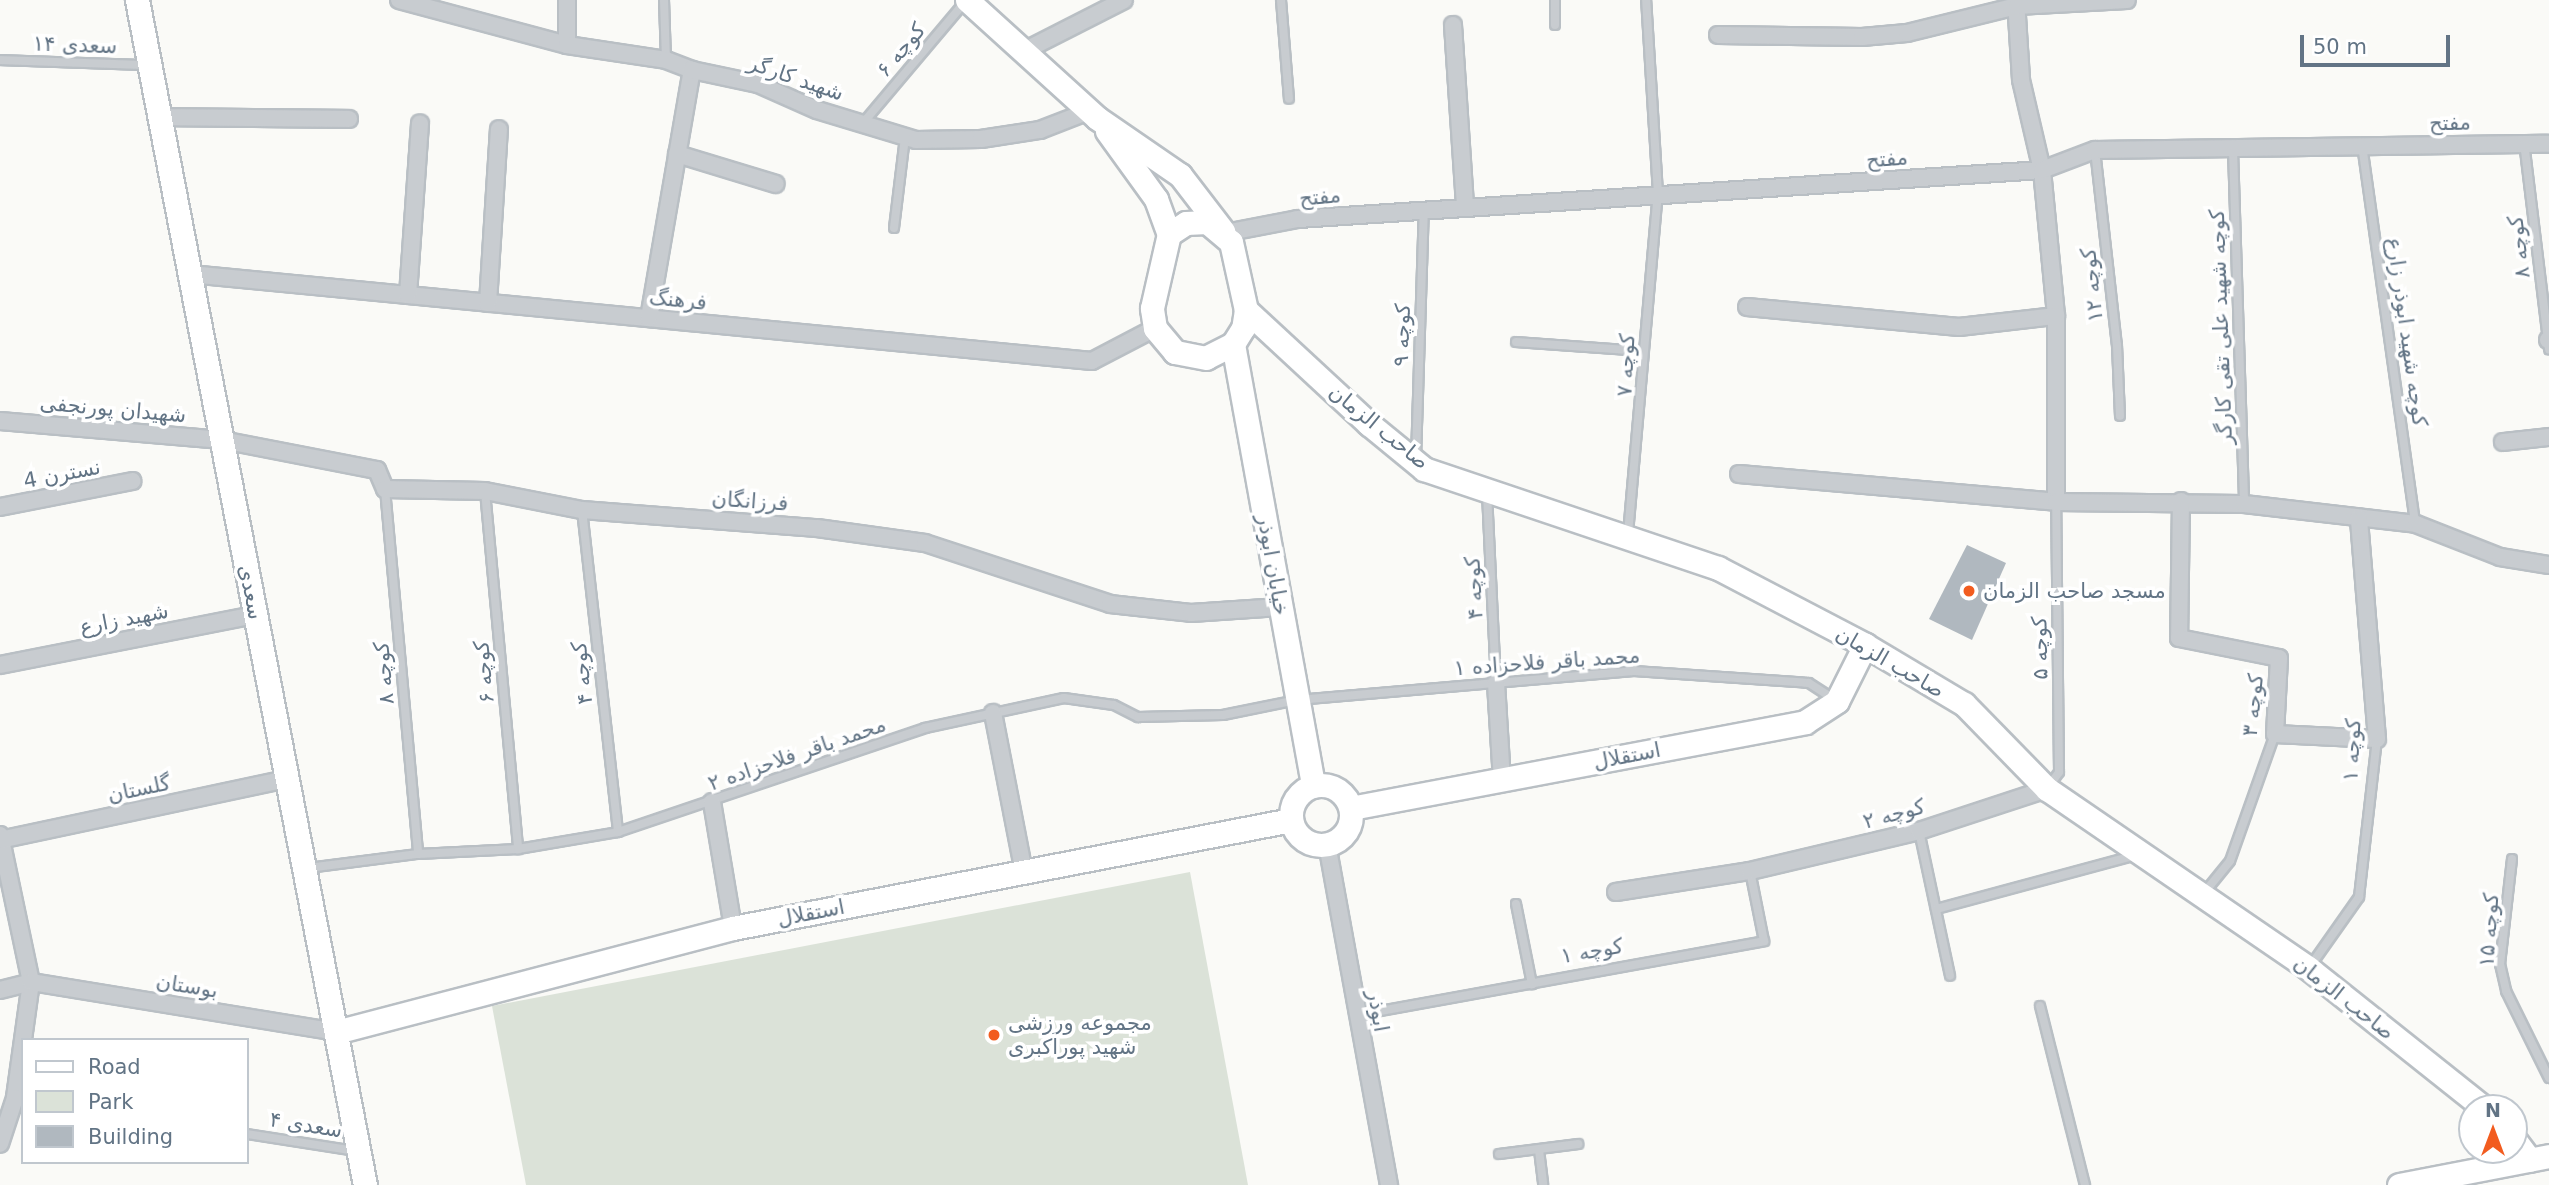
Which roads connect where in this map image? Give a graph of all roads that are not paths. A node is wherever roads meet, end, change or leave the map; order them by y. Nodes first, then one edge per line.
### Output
1 (137, 0) edge
2 (399, 0) edge
3 (567, 0) edge
4 (664, 0) edge
5 (967, 0) edge
6 (1124, 0) edge
7 (1281, 0) edge
8 (1555, 0) edge
9 (1646, 0) edge
10 (2127, 0) edge
11 (2017, 3) edge
12 (1453, 25) dead end
13 (1555, 25) dead end
14 (1718, 35) dead end
15 (567, 45) junction
16 (1024, 51) junction
17 (0, 60) edge
18 (666, 60) junction
19 (149, 65) junction
20 (692, 70) junction
21 (1289, 100) dead end
22 (1093, 114) junction
23 (159, 117) junction
24 (349, 119) dead end
25 (420, 123) dead end
26 (863, 123) junction
27 (499, 129) dead end
28 (905, 137) junction
29 (2524, 142) junction
30 (2549, 144) edge
31 (2362, 145) junction
32 (2233, 149) junction
33 (2095, 150) junction
34 (677, 154) junction
35 (2042, 170) junction
36 (776, 184) dead end
37 (1658, 194) junction
38 (1465, 207) junction
39 (1424, 210) junction
40 (894, 228) dead end
41 (1225, 233) junction
42 (1169, 234) junction
43 (190, 274) junction
44 (408, 295) junction
45 (488, 303) junction
46 (1747, 307) dead end
47 (1246, 310) junction
48 (2056, 316) junction
49 (649, 318) junction
50 (1155, 328) junction
51 (1516, 342) dead end
52 (2549, 343) edge
53 (1233, 344) junction
54 (1643, 351) junction
55 (2120, 416) dead end
56 (0, 421) edge
57 (2549, 437) edge
58 (222, 440) junction
59 (2503, 442) dead end
60 (1416, 462) junction
61 (1739, 474) dead end
62 (132, 481) dead end
63 (385, 489) junction
64 (1487, 490) junction
65 (485, 491) junction
66 (2181, 501) junction
67 (2056, 502) junction
68 (2244, 503) junction
69 (0, 507) edge
70 (582, 510) junction
71 (2359, 518) junction
72 (2416, 524) junction
73 (1628, 538) junction
74 (2549, 565) edge
75 (1280, 607) junction
76 (256, 615) junction
77 (1865, 645) junction
78 (0, 665) edge
79 (1496, 683) junction
80 (1297, 700) junction
81 (1837, 701) junction
82 (993, 713) junction
83 (2275, 734) junction
84 (2377, 739) junction
85 (287, 779) junction
86 (1502, 780) junction
87 (1313, 786) junction
88 (2047, 789) junction
89 (712, 802) junction
90 (1351, 808) junction
91 (1291, 820) junction
92 (1919, 831) junction
93 (618, 832) junction
94 (0, 838) edge
95 (1326, 844) junction
96 (518, 849) junction
97 (418, 854) junction
98 (2139, 854) junction
99 (2512, 859) dead end
100 (305, 868) junction
101 (1749, 871) junction
102 (1024, 872) junction
103 (1616, 892) dead end
104 (2203, 895) junction
105 (1516, 904) dead end
106 (1936, 909) junction
107 (733, 928) junction
108 (2308, 968) junction
109 (1951, 976) dead end
110 (31, 982) junction
111 (1532, 984) junction
112 (0, 990) edge
113 (2040, 1006) dead end
114 (1358, 1015) junction
115 (336, 1032) junction
116 (25, 1038) edge
117 (2549, 1078) edge
118 (21, 1079) edge
119 (2466, 1094) edge
120 (19, 1098) edge
121 (248, 1134) edge
122 (0, 1144) edge
123 (1578, 1144) dead end
124 (1539, 1150) junction
125 (359, 1151) junction
126 (1499, 1154) dead end
127 (2540, 1158) edge
128 (365, 1185) edge
129 (1389, 1185) edge
130 (1543, 1185) edge
131 (2085, 1185) edge
132 (2399, 1185) edge

1 - 19 street, سعدی
2 - 15 street, شهید کارگر
3 - 15 street
4 - 18 lane
5 - 16 street
5 - 26 lane, کوچه ۶
6 - 16 street
7 - 21 lane
8 - 13 lane
9 - 37 lane, کوچه ۷
10 - 11 street
11 - 14 street
11 - 35 street
12 - 38 street
15 - 18 street, شهید کارگر
16 - 22 street
17 - 19 lane, سعدی ۱۴
18 - 20 street, شهید کارگر
19 - 23 street, سعدی
20 - 26 street, شهید کارگر
20 - 34 street
22 - 28 street, شهید کارگر
22 - 41 street
22 - 42 street
23 - 24 street
23 - 43 street, سعدی
25 - 44 street
26 - 28 street, شهید کارگر
27 - 45 street
28 - 40 lane
29 - 30 street, مفتح
29 - 31 street, مفتح
29 - 52 lane, کوچه ۸
31 - 32 street, مفتح
31 - 72 lane, کوچه شهید ابوذر زارع
32 - 33 street, مفتح
32 - 68 lane, کوچه شهید علی تقی کارگر
33 - 35 street, مفتح
33 - 55 lane, کوچه ۱۲
34 - 36 street
34 - 49 street
35 - 37 street, مفتح
35 - 48 street
37 - 38 street, مفتح
37 - 54 lane, کوچه ۷
38 - 39 street, مفتح
39 - 41 street, مفتح
39 - 60 lane, کوچه ۹
41 - 42 street
41 - 47 street
42 - 50 street
43 - 44 street, فرهنگ
43 - 58 street, سعدی
44 - 45 street, فرهنگ
45 - 49 street, فرهنگ
46 - 48 street
47 - 53 street
47 - 60 street, صاحب الزمان
48 - 67 street
49 - 50 street, فرهنگ
50 - 53 street
51 - 54 lane
53 - 75 street, خیابان ابوذر
54 - 73 lane, کوچه ۷
56 - 58 street, شهیدان پورنجفی
57 - 59 street
58 - 63 street
58 - 76 street, سعدی
60 - 64 street, صاحب الزمان
61 - 67 street
62 - 69 street, نسترن 4
63 - 65 street, فرزانگان
63 - 97 lane, کوچه ۸
64 - 73 street, صاحب الزمان
64 - 79 lane, کوچه ۴
65 - 70 street, فرزانگان
65 - 96 lane, کوچه ۶
66 - 67 street
66 - 68 street
66 - 83 street, کوچه ۳
67 - 88 lane, کوچه ۵
68 - 71 street
70 - 75 street, فرزانگان
70 - 93 lane, کوچه ۴
71 - 72 street
71 - 84 street, کوچه ۱
72 - 74 street
73 - 77 street, صاحب الزمان
75 - 80 street, خیابان ابوذر
76 - 78 street, شهید زارع
76 - 85 street, سعدی
77 - 81 street
77 - 88 street, صاحب الزمان
79 - 80 lane, محمد باقر فلاحزاده ۱
79 - 81 lane, محمد باقر فلاحزاده ۱
79 - 86 street
80 - 82 lane, محمد باقر فلاحزاده ۲
80 - 87 street, خیابان ابوذر
81 - 86 street, استقلال
82 - 89 lane, محمد باقر فلاحزاده ۲
82 - 102 street
83 - 84 street
83 - 104 lane, کوچه ۳
84 - 108 lane, کوچه ۱
85 - 94 street, گلستان
85 - 100 street, سعدی
86 - 90 street, استقلال
87 - 90 street
87 - 91 street
88 - 92 street, کوچه ۲
88 - 98 street, صاحب الزمان
89 - 93 lane, محمد باقر فلاحزاده ۲
89 - 107 street
90 - 95 street
91 - 95 street
91 - 102 street, استقلال
92 - 101 street, کوچه ۲
92 - 106 lane
93 - 96 lane, محمد باقر فلاحزاده ۲
94 - 110 street
95 - 114 street, ابوذر
96 - 97 lane, محمد باقر فلاحزاده ۲
97 - 100 lane, محمد باقر فلاحزاده ۲
98 - 104 street, صاحب الزمان
98 - 106 lane
99 - 117 lane, کوچه ۱۵
100 - 115 street, سعدی
101 - 103 street, کوچه ۲
101 - 111 lane, کوچه ۱
102 - 107 street, استقلال
104 - 108 street, صاحب الزمان
105 - 111 lane
106 - 109 lane
107 - 115 street, استقلال
108 - 119 street, صاحب الزمان
110 - 112 street
110 - 115 street, بوستان
110 - 116 street
111 - 114 lane, کوچه ۱
113 - 131 lane
114 - 129 street, ابوذر
115 - 125 street, سعدی
118 - 120 street
120 - 122 street
121 - 125 lane, سعدی ۴
123 - 124 lane
124 - 126 lane
124 - 130 lane
125 - 128 street, سعدی
127 - 132 street

